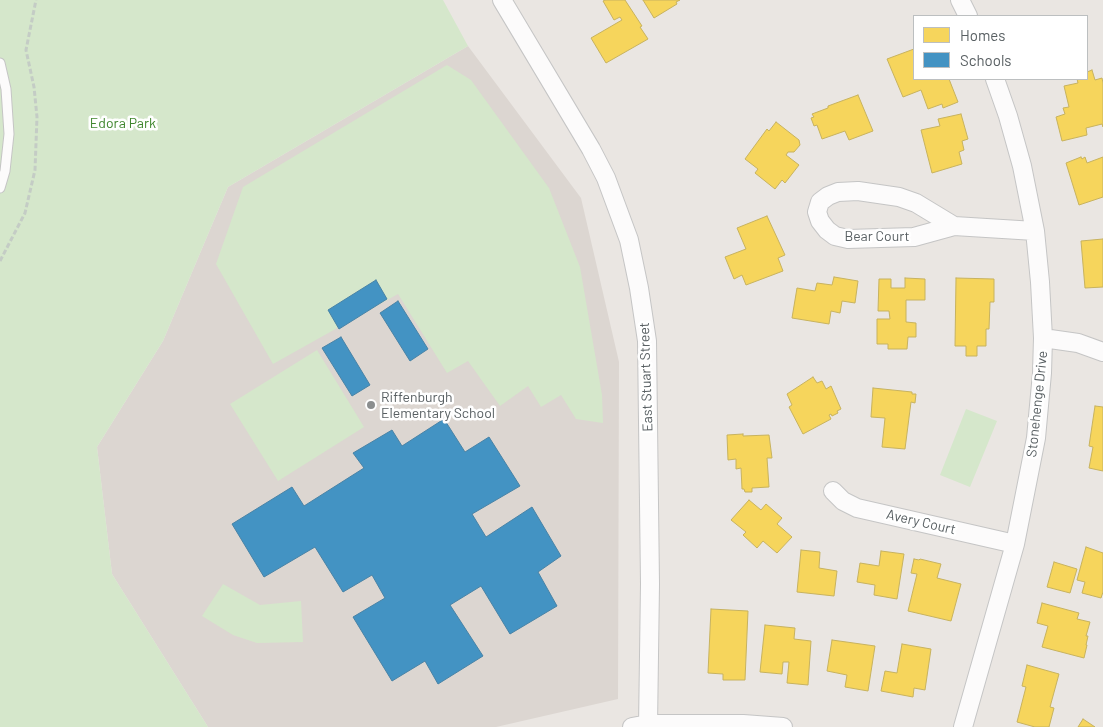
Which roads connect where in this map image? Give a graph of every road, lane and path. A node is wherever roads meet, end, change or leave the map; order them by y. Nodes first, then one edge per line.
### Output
1 (36, 0) edge
2 (502, 0) edge
3 (960, 0) edge
4 (968, 15) edge
5 (0, 63) edge
6 (995, 80) edge
7 (0, 188) edge
8 (954, 226) junction
9 (1035, 231) junction
10 (0, 261) edge
11 (1103, 337) edge
12 (1043, 338) junction
13 (1078, 343) junction
14 (1103, 352) edge
15 (833, 491) dead end
16 (1015, 544) junction
17 (643, 726) edge
18 (783, 727) edge
19 (963, 727) edge

1 - 10 path
2 - 17 street, East Stuart Street
3 - 4 street
5 - 7 lane
6 - 9 street, Stonehenge Drive
8 - 8 street, Bear Court
8 - 9 street, Bear Court
9 - 12 street, Stonehenge Drive
11 - 13 street
12 - 13 street
12 - 16 street, Stonehenge Drive
13 - 14 street
15 - 16 street, Avery Court
16 - 19 street, Stonehenge Drive
17 - 18 street

